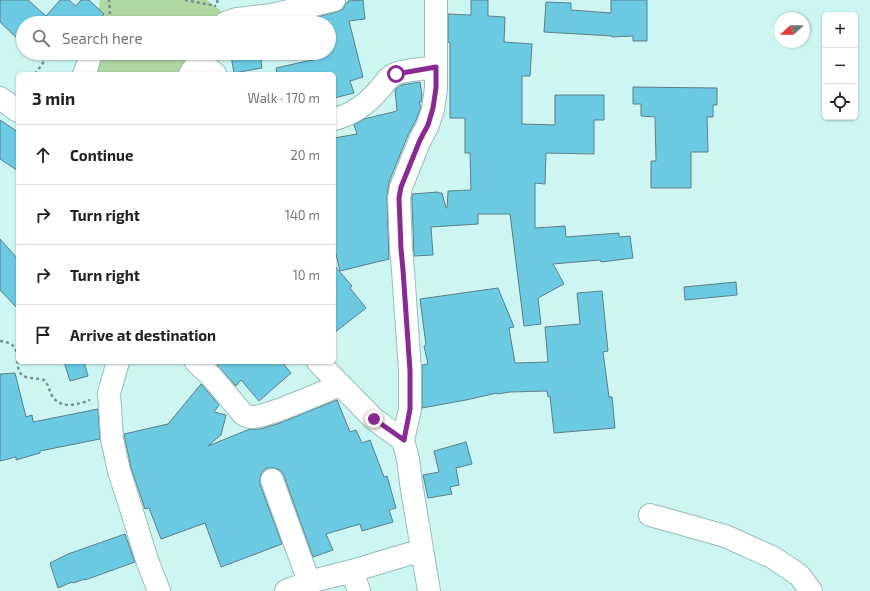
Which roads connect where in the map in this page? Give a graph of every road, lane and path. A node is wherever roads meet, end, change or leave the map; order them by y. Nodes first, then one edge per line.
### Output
1 (109, 0) edge
2 (185, 0) edge
3 (334, 0) edge
4 (436, 0) edge
5 (108, 16) edge
6 (222, 16) edge
7 (263, 16) edge
8 (45, 60) edge
9 (89, 60) edge
10 (198, 63) edge
11 (436, 67) junction
12 (36, 72) edge
13 (85, 72) edge
14 (212, 72) edge
15 (0, 98) edge
16 (16, 110) edge
17 (336, 118) edge
18 (0, 342) edge
19 (16, 354) edge
20 (18, 364) edge
21 (117, 364) edge
22 (198, 364) edge
23 (320, 364) edge
24 (340, 385) junction
25 (109, 393) junction
26 (404, 440) junction
27 (272, 480) dead end
28 (650, 515) dead end
29 (422, 550) junction
30 (355, 581) edge
31 (309, 582) junction
32 (159, 591) edge
33 (286, 591) edge
34 (429, 591) edge
35 (811, 591) edge

1 - 5 path
2 - 6 path
3 - 7 street
4 - 11 street
8 - 12 path
9 - 13 street
10 - 14 street
11 - 17 street
11 - 26 street
15 - 16 street
18 - 19 path
20 - 25 path
21 - 25 street
22 - 24 street
23 - 24 street
24 - 26 street
25 - 32 street
26 - 29 street
27 - 31 street
28 - 35 street
29 - 30 street
29 - 34 street
30 - 31 street
31 - 33 street

